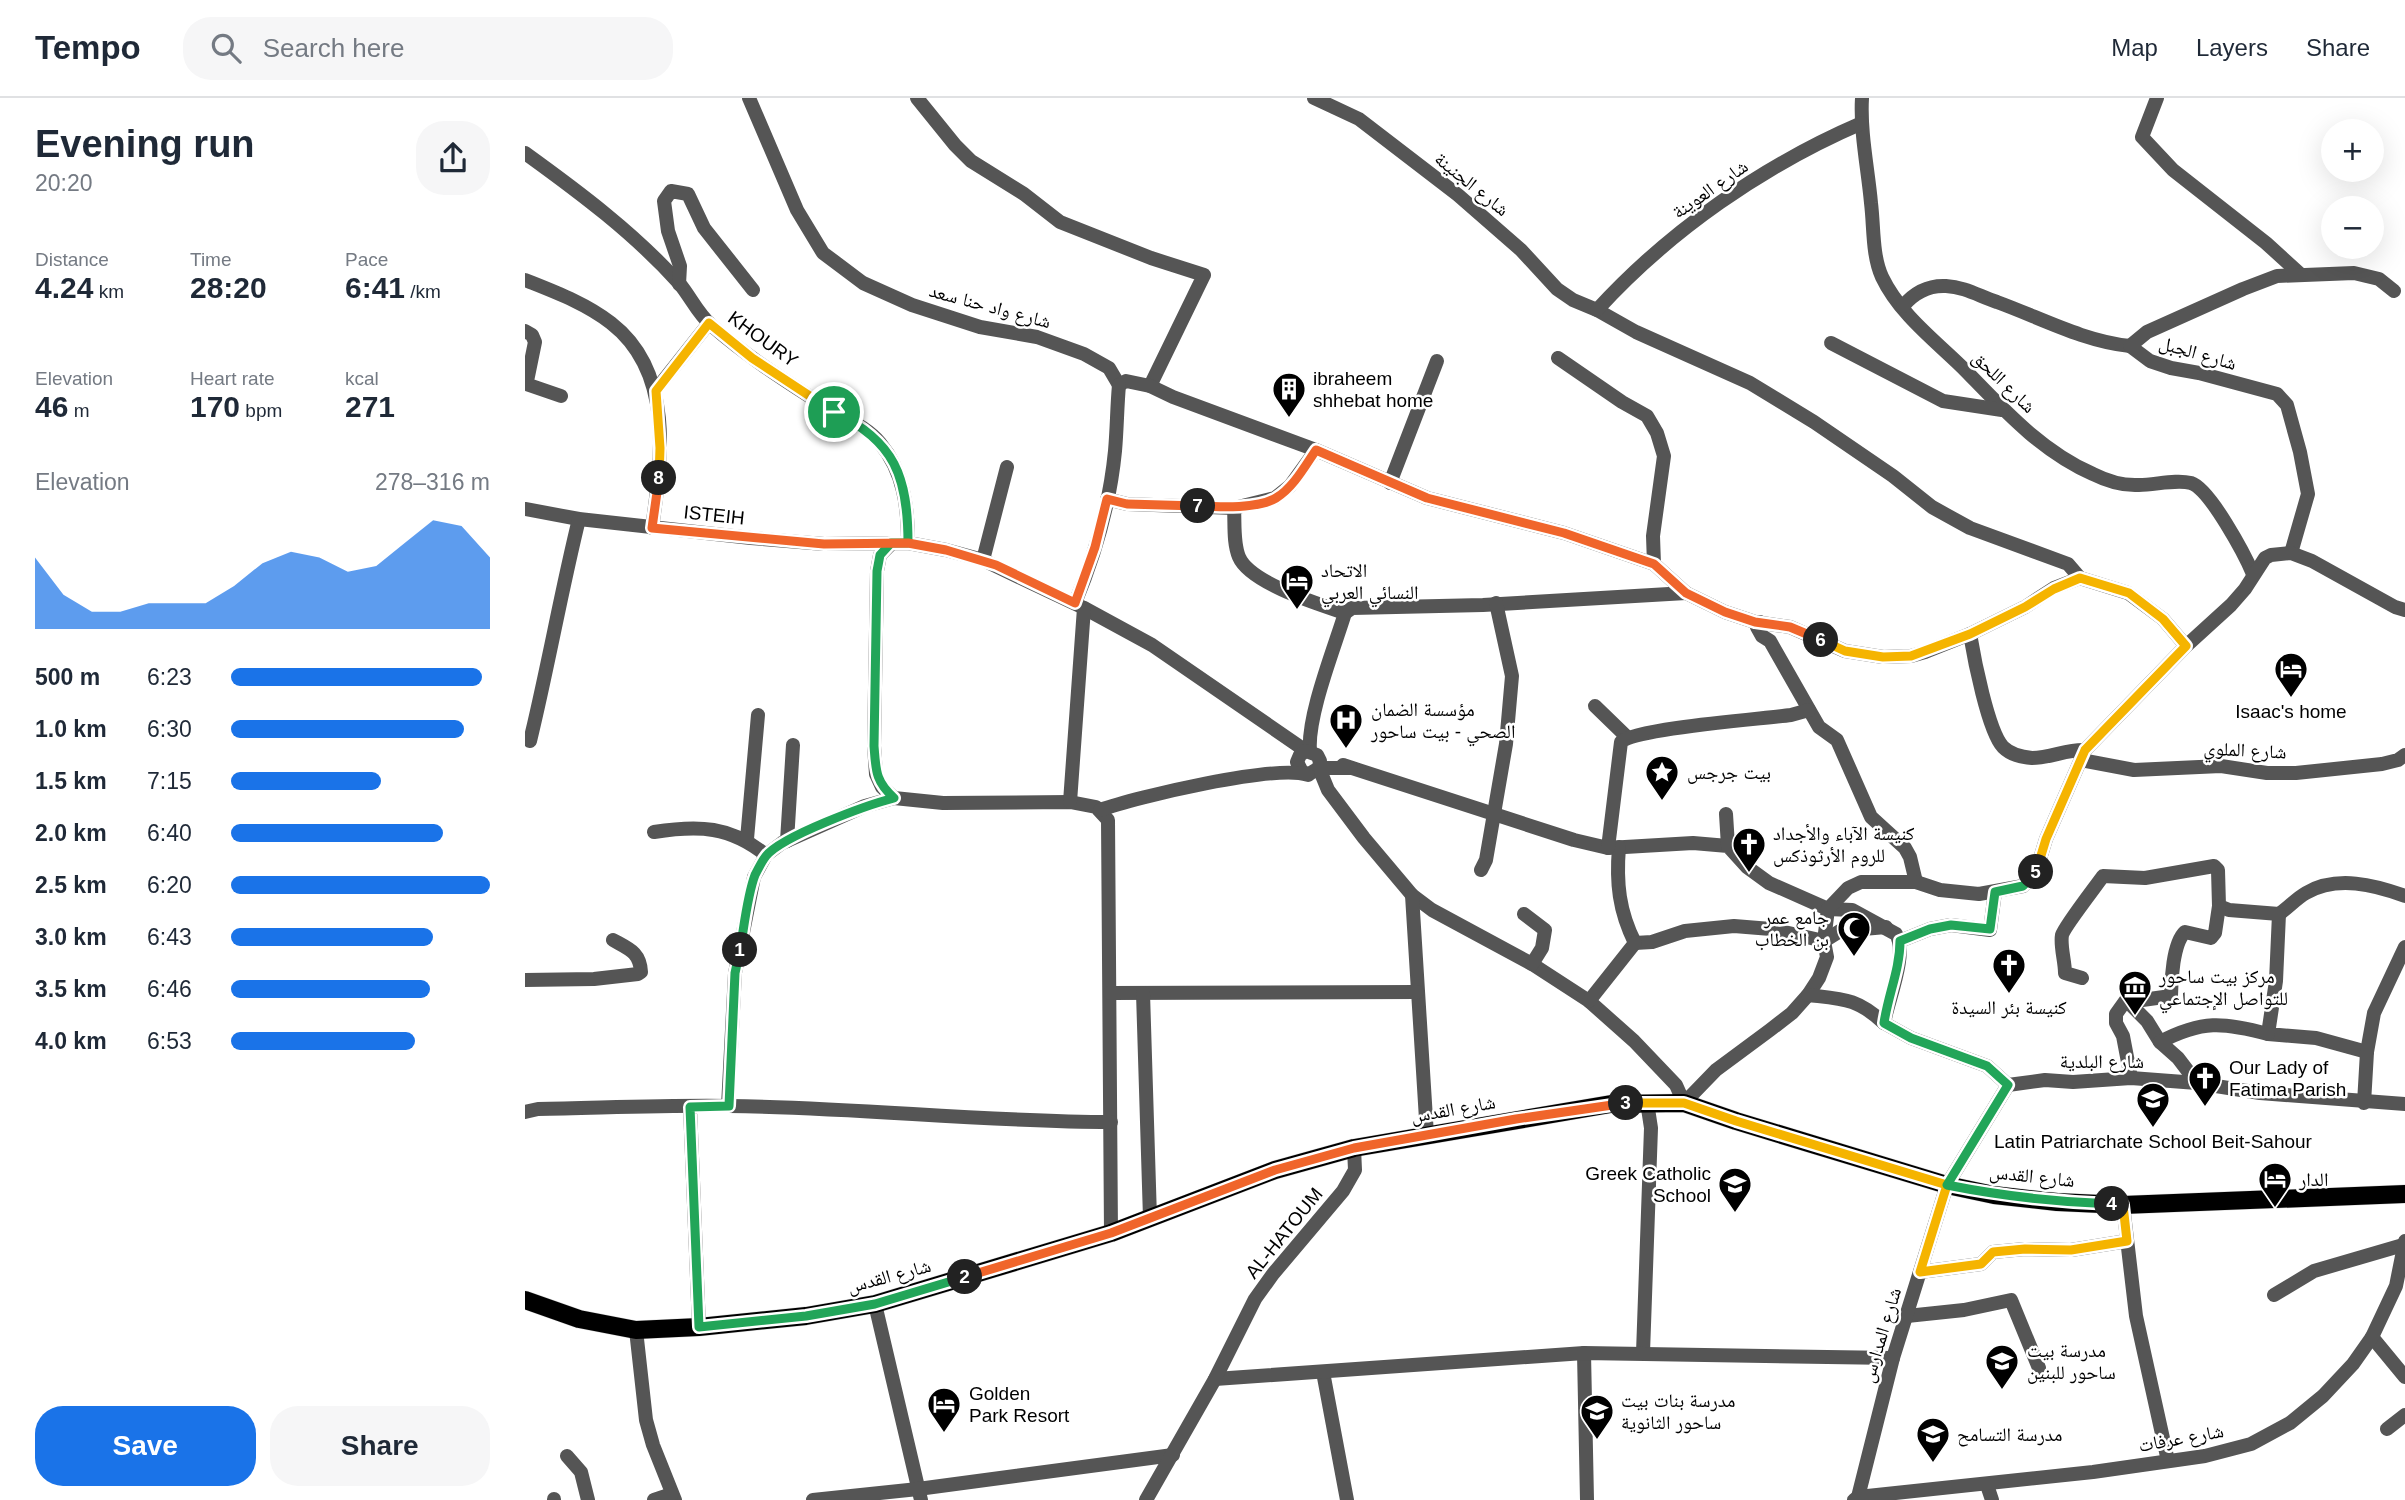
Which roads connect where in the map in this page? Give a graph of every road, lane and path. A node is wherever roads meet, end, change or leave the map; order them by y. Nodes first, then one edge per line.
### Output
1 (749, 98) edge
2 (917, 98) edge
3 (1314, 98) edge
4 (1852, 98) edge
5 (2157, 98) edge
6 (1862, 111) edge
7 (525, 152) edge
8 (2301, 274) junction
9 (525, 280) edge
10 (679, 284) junction
11 (753, 289) dead end
12 (2394, 291) dead end
13 (1903, 306) junction
14 (1597, 310) junction
15 (709, 323) junction
16 (525, 331) edge
17 (1831, 343) dead end
18 (2130, 346) junction
19 (1558, 358) dead end
20 (1437, 361) dead end
21 (1119, 385) junction
22 (1150, 386) junction
23 (656, 391) junction
24 (561, 396) dead end
25 (2002, 410) junction
26 (1311, 448) junction
27 (1007, 467) dead end
28 (1391, 483) junction
29 (1107, 499) junction
30 (1234, 508) junction
31 (525, 509) edge
32 (579, 519) junction
33 (652, 528) junction
34 (891, 543) junction
35 (908, 543) junction
36 (858, 545) junction
37 (2291, 553) junction
38 (983, 560) junction
39 (1654, 564) junction
40 (877, 571) junction
41 (2253, 574) junction
42 (2080, 578) junction
43 (1686, 593) junction
44 (1496, 603) junction
45 (1079, 606) junction
46 (2405, 610) edge
47 (1345, 613) junction
48 (1764, 633) junction
49 (1970, 634) junction
50 (2186, 646) junction
51 (1595, 706) dead end
52 (1809, 710) junction
53 (758, 715) dead end
54 (1627, 737) junction
55 (530, 741) dead end
56 (793, 744) dead end
57 (2083, 755) junction
58 (2405, 755) edge
59 (1309, 760) junction
60 (1355, 770) junction
61 (1330, 793) junction
62 (894, 798) junction
63 (1070, 802) junction
64 (1100, 810) junction
65 (1495, 813) junction
66 (1726, 814) dead end
67 (654, 832) dead end
68 (747, 839) junction
69 (787, 841) junction
70 (1728, 846) junction
71 (1613, 848) junction
72 (767, 855) junction
73 (1481, 870) dead end
74 (1916, 882) junction
75 (1995, 892) junction
76 (1412, 895) junction
77 (2405, 896) edge
78 (2219, 906) junction
79 (1828, 909) junction
80 (1432, 910) junction
81 (1524, 914) dead end
82 (2279, 914) junction
83 (1413, 926) junction
84 (1887, 927) junction
85 (613, 940) dead end
86 (1824, 941) junction
87 (1900, 941) junction
88 (1635, 943) junction
89 (2405, 947) edge
90 (1532, 964) junction
91 (2082, 978) dead end
92 (525, 979) edge
93 (1417, 992) junction
94 (1110, 993) junction
95 (1143, 993) junction
96 (1808, 995) junction
97 (1589, 1001) junction
98 (2127, 1001) junction
99 (1884, 1023) junction
100 (2268, 1034) junction
101 (2160, 1042) junction
102 (2367, 1052) junction
103 (2131, 1078) junction
104 (2197, 1083) junction
105 (2008, 1085) junction
106 (1647, 1102) junction
107 (1684, 1103) junction
108 (2364, 1103) junction
109 (2405, 1104) edge
110 (729, 1106) junction
111 (690, 1107) junction
112 (525, 1112) edge
113 (1111, 1122) junction
114 (1427, 1135) junction
115 (1354, 1148) junction
116 (1947, 1185) junction
117 (2405, 1194) edge
118 (2387, 1196) junction
119 (2405, 1204) edge
120 (2123, 1205) junction
121 (1150, 1218) junction
122 (1111, 1233) junction
123 (2127, 1241) junction
124 (2404, 1243) edge
125 (1920, 1272) junction
126 (2274, 1296) dead end
127 (525, 1300) edge
128 (875, 1304) junction
129 (1907, 1316) junction
130 (699, 1327) junction
131 (636, 1330) junction
132 (2372, 1337) junction
133 (1584, 1353) junction
134 (1643, 1353) junction
135 (1893, 1358) junction
136 (2039, 1368) dead end
137 (1323, 1372) junction
138 (2405, 1377) edge
139 (1215, 1379) junction
140 (2405, 1415) edge
141 (2387, 1429) dead end
142 (1173, 1455) junction
143 (567, 1456) dead end
144 (2168, 1461) junction
145 (1987, 1485) junction
146 (919, 1494) edge
147 (673, 1497) edge
148 (1856, 1499) edge
149 (588, 1500) edge
150 (654, 1500) edge
151 (813, 1500) edge
152 (1146, 1500) edge
153 (1347, 1500) edge
154 (1587, 1500) edge
155 (1992, 1500) edge

1 - 21 street, شارع واد حنا سعد
2 - 22 street
3 - 14 street, شارع الجنينة
4 - 6 street
5 - 8 street
6 - 13 street, شارع اللحق
6 - 14 street, شارع العوينة
7 - 10 street, KHOURY
8 - 12 street, شارع الجبل
8 - 18 street, شارع الجبل
9 - 23 street
10 - 11 street
10 - 15 street, KHOURY
13 - 18 street
13 - 25 street, شارع اللحق
14 - 42 street, شارع الجنينة
15 - 23 street
15 - 35 street, KHOURY
16 - 24 street
17 - 25 street
18 - 37 street, شارع الجبل
19 - 39 street
20 - 28 street
21 - 22 street
21 - 29 street
22 - 26 street
23 - 33 street
25 - 41 street, شارع اللحق
26 - 28 street
26 - 30 street
27 - 38 street
28 - 39 street
29 - 30 street
29 - 45 street
30 - 47 street
31 - 32 street, ISTEIH
32 - 33 street, ISTEIH
32 - 55 street
33 - 36 street, ISTEIH
34 - 35 street, ISTEIH
34 - 36 street, ISTEIH
34 - 40 street
35 - 38 street, ISTEIH
36 - 40 street
37 - 41 street
37 - 46 street
38 - 45 street, ISTEIH
39 - 43 street
40 - 62 street
41 - 50 street
42 - 49 street
42 - 50 street, شارع الجنينة
43 - 44 street
43 - 48 street
44 - 47 street
44 - 65 street
45 - 59 street, ISTEIH
45 - 63 street
47 - 59 street
48 - 49 street
48 - 52 street
49 - 57 street
50 - 57 street
51 - 54 street
52 - 54 street
52 - 74 street
53 - 68 street
54 - 71 street
56 - 69 street
57 - 58 street, شارع الملوي
57 - 75 street
59 - 60 street
59 - 61 street, ISTEIH
59 - 64 street
60 - 61 street
60 - 65 street
61 - 76 street, ISTEIH
62 - 63 street
62 - 69 street
63 - 64 street
64 - 94 street
65 - 71 street
65 - 73 street
66 - 70 street
67 - 68 street
68 - 72 street
69 - 72 street
70 - 71 street
70 - 79 street
71 - 88 street
72 - 110 street
74 - 75 street
74 - 79 street
75 - 87 street
76 - 80 street, ISTEIH
76 - 83 street
77 - 82 street
78 - 82 street
78 - 91 street
78 - 98 street
79 - 84 street
79 - 86 street
80 - 83 street
80 - 90 street, ISTEIH
81 - 90 street
82 - 100 street
83 - 93 street
84 - 86 street
84 - 87 street
85 - 92 street
86 - 88 street
86 - 96 street
87 - 99 street
88 - 97 street
89 - 102 street
90 - 97 street, ISTEIH
93 - 95 street
93 - 114 street
94 - 95 street
94 - 113 street
95 - 121 street
96 - 99 street
96 - 107 street
97 - 107 street, ISTEIH
98 - 101 street
98 - 103 street
99 - 105 street
100 - 101 street
100 - 102 street
101 - 104 street
102 - 108 street
103 - 104 street, شارع البلدية
103 - 105 street, شارع البلدية
104 - 108 street, شارع البلدية
105 - 116 street, شارع المدارس
106 - 107 main road, شارع القدس
106 - 114 main road, شارع القدس
106 - 134 street
107 - 116 main road, شارع القدس
108 - 109 street, شارع البلدية
110 - 111 street
110 - 113 street
111 - 112 street
111 - 130 street
113 - 122 street
114 - 115 main road, شارع القدس
115 - 121 main road, شارع القدس
115 - 139 street, AL-HATOUM
116 - 120 main road, شارع القدس
116 - 125 street, شارع المدارس
117 - 118 main road, شارع القدس
118 - 119 street
118 - 120 main road, شارع القدس
120 - 123 street
121 - 122 main road, شارع القدس
122 - 128 main road, شارع القدس
123 - 125 street
123 - 144 street
124 - 126 street
124 - 132 street, شارع عرفات
125 - 129 street, شارع المدارس
127 - 131 main road, شارع القدس
128 - 130 main road, شارع القدس
128 - 146 street
129 - 135 street, شارع المدارس
129 - 136 street
130 - 131 main road, شارع القدس
131 - 147 street
132 - 138 street
132 - 144 street, شارع عرفات
133 - 134 street
133 - 137 street
133 - 154 street
134 - 135 street
135 - 148 street, شارع المدارس
137 - 139 street
137 - 153 street
139 - 142 street, AL-HATOUM
140 - 141 street
142 - 146 street
142 - 152 street, AL-HATOUM
143 - 149 street
144 - 145 street, شارع عرفات
145 - 148 street, شارع عرفات
145 - 155 street
146 - 151 street
147 - 150 street

